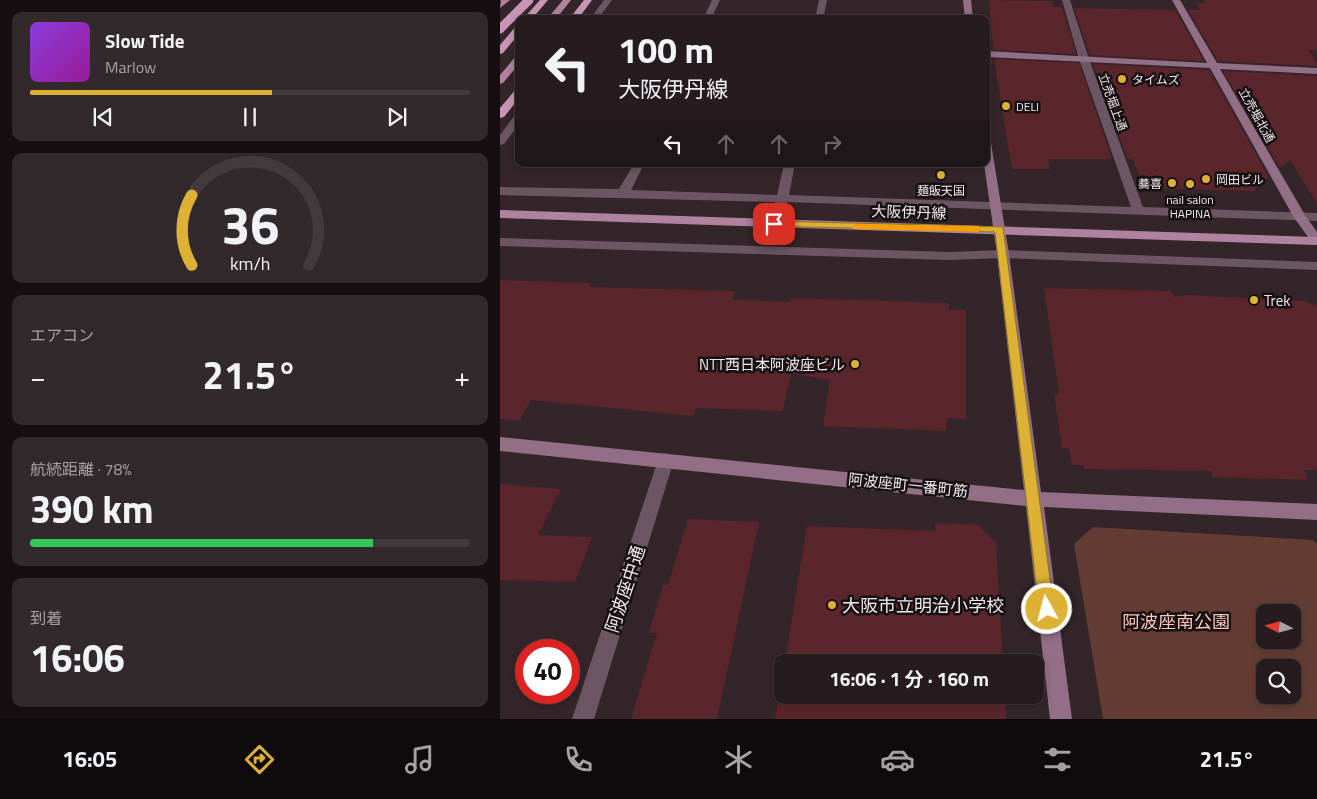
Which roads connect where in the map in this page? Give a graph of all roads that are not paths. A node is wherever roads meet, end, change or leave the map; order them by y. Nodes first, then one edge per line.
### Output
1 (506, 0) edge
2 (530, 0) edge
3 (544, 0) edge
4 (567, 0) edge
5 (588, 0) edge
6 (608, 0) edge
7 (716, 0) edge
8 (824, 0) edge
9 (967, 0) edge
10 (1066, 0) edge
11 (1176, 0) edge
12 (500, 6) edge
13 (531, 15) edge
14 (554, 15) edge
15 (576, 15) edge
16 (597, 15) edge
17 (709, 15) edge
18 (820, 15) edge
19 (969, 15) edge
20 (500, 29) edge
21 (515, 33) edge
22 (500, 51) edge
23 (990, 54) edge
24 (1084, 59) junction
25 (515, 63) edge
26 (1214, 66) junction
27 (1317, 71) edge
28 (500, 82) edge
29 (515, 96) edge
30 (500, 115) edge
31 (515, 122) edge
32 (500, 142) edge
33 (637, 167) edge
34 (789, 167) edge
35 (989, 167) edge
36 (500, 191) edge
37 (623, 193) junction
38 (782, 199) junction
39 (995, 207) junction
40 (1138, 211) junction
41 (500, 214) edge
42 (1299, 216) junction
43 (1317, 216) edge
44 (774, 224) junction
45 (1000, 229) junction
46 (1317, 241) edge
47 (500, 242) edge
48 (1004, 254) junction
49 (1317, 266) edge
50 (500, 444) edge
51 (666, 460) junction
52 (1033, 499) junction
53 (1317, 512) edge
54 (584, 719) edge
55 (1061, 719) edge

1 - 12 main road
2 - 20 highway, bridge
3 - 13 highway
4 - 14 main road
5 - 15 highway
6 - 16 street
7 - 17 street
8 - 18 street
9 - 19 street
10 - 24 street, 立売堀上通
11 - 26 street, 立売堀北通
21 - 22 highway
23 - 24 street
24 - 26 street
24 - 40 street, 立売堀上通
25 - 28 main road
26 - 27 street
26 - 42 street, 立売堀北通
29 - 30 highway
31 - 32 street
33 - 37 street
34 - 38 street
35 - 39 street
36 - 37 street
37 - 38 street
38 - 39 street
38 - 44 street
39 - 40 street
39 - 45 street
40 - 42 street
41 - 44 main road, 大阪伊丹線
42 - 43 street
42 - 46 street, 立売堀北通
44 - 45 main road, 大阪伊丹線
45 - 46 main road, 大阪伊丹線
45 - 48 street
47 - 48 street
48 - 49 street
48 - 52 street
50 - 51 street, 阿波座町一番町筋
51 - 52 street, 阿波座町一番町筋
51 - 54 street, 阿波座中通
52 - 53 street, 阿波座町一番町筋
52 - 55 street

